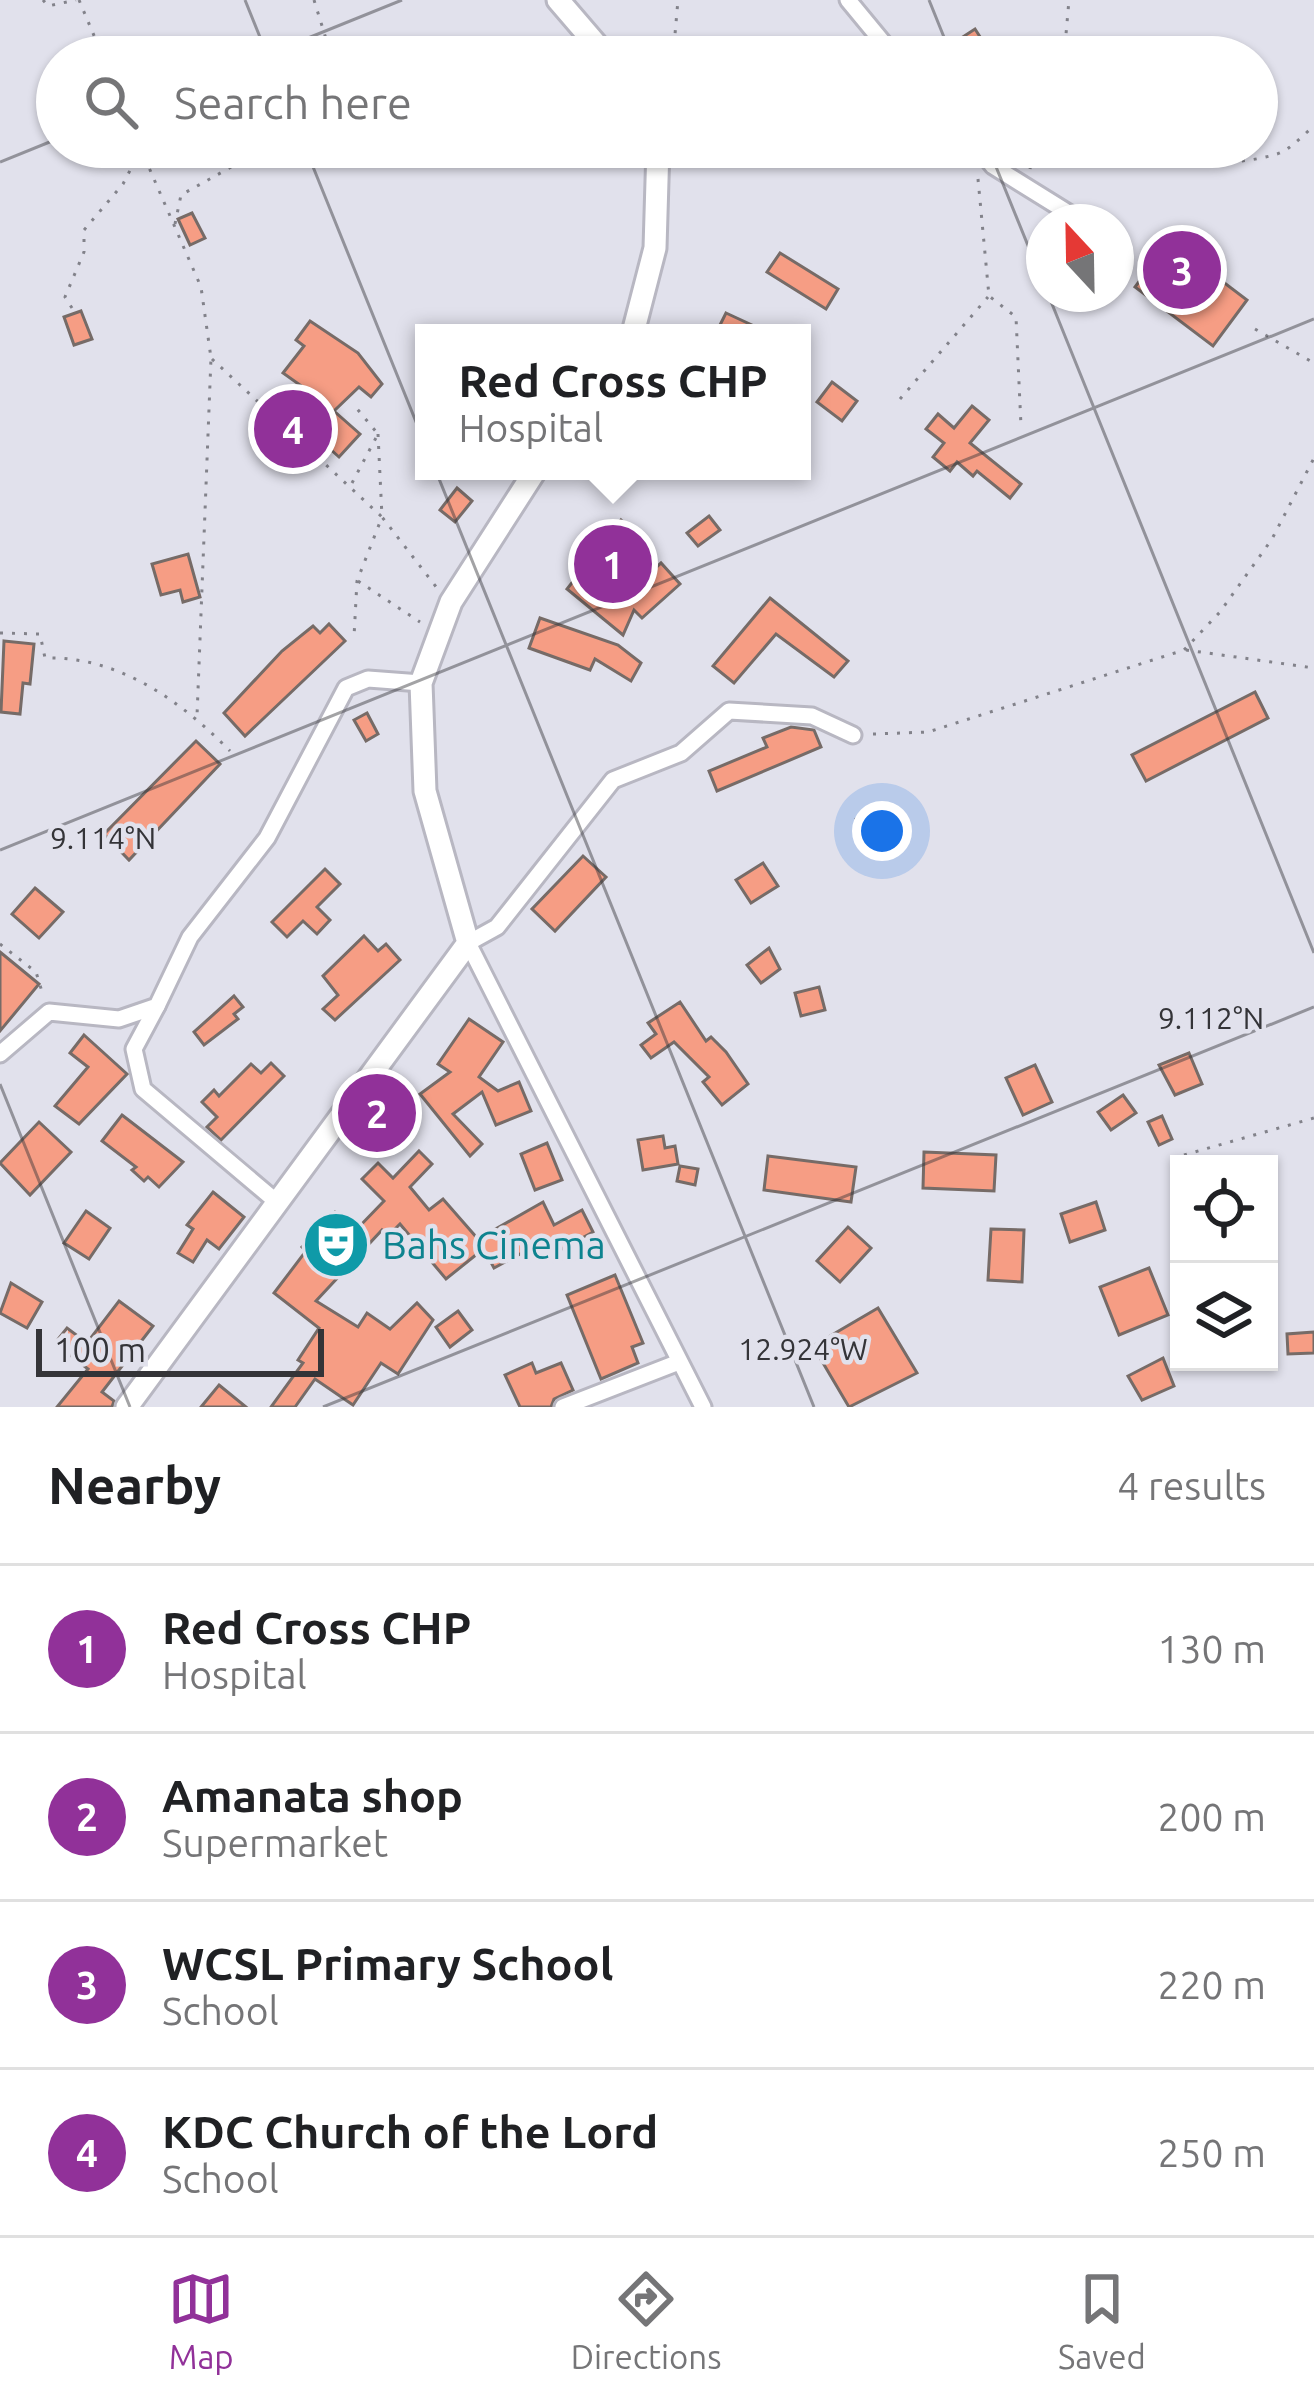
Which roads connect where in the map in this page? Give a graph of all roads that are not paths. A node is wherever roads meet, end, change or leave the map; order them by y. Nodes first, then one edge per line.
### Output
1 (558, 0) edge
2 (848, 0) edge
3 (589, 36) edge
4 (878, 36) edge
5 (657, 168) edge
6 (996, 168) edge
7 (1054, 204) edge
8 (636, 324) edge
9 (529, 480) edge
10 (421, 683) junction
11 (854, 735) road end
12 (469, 943) junction
13 (158, 1006) junction
14 (0, 1054) edge
15 (278, 1203) junction
16 (679, 1362) junction
17 (128, 1407) edge
18 (562, 1407) edge
19 (703, 1407) edge

1 - 3 main road
2 - 4 street
5 - 8 main road
6 - 7 street
9 - 10 main road
10 - 12 main road
10 - 13 street
11 - 12 street
12 - 15 main road
12 - 16 street
13 - 14 street
13 - 15 street
15 - 17 main road
16 - 18 street
16 - 19 street

